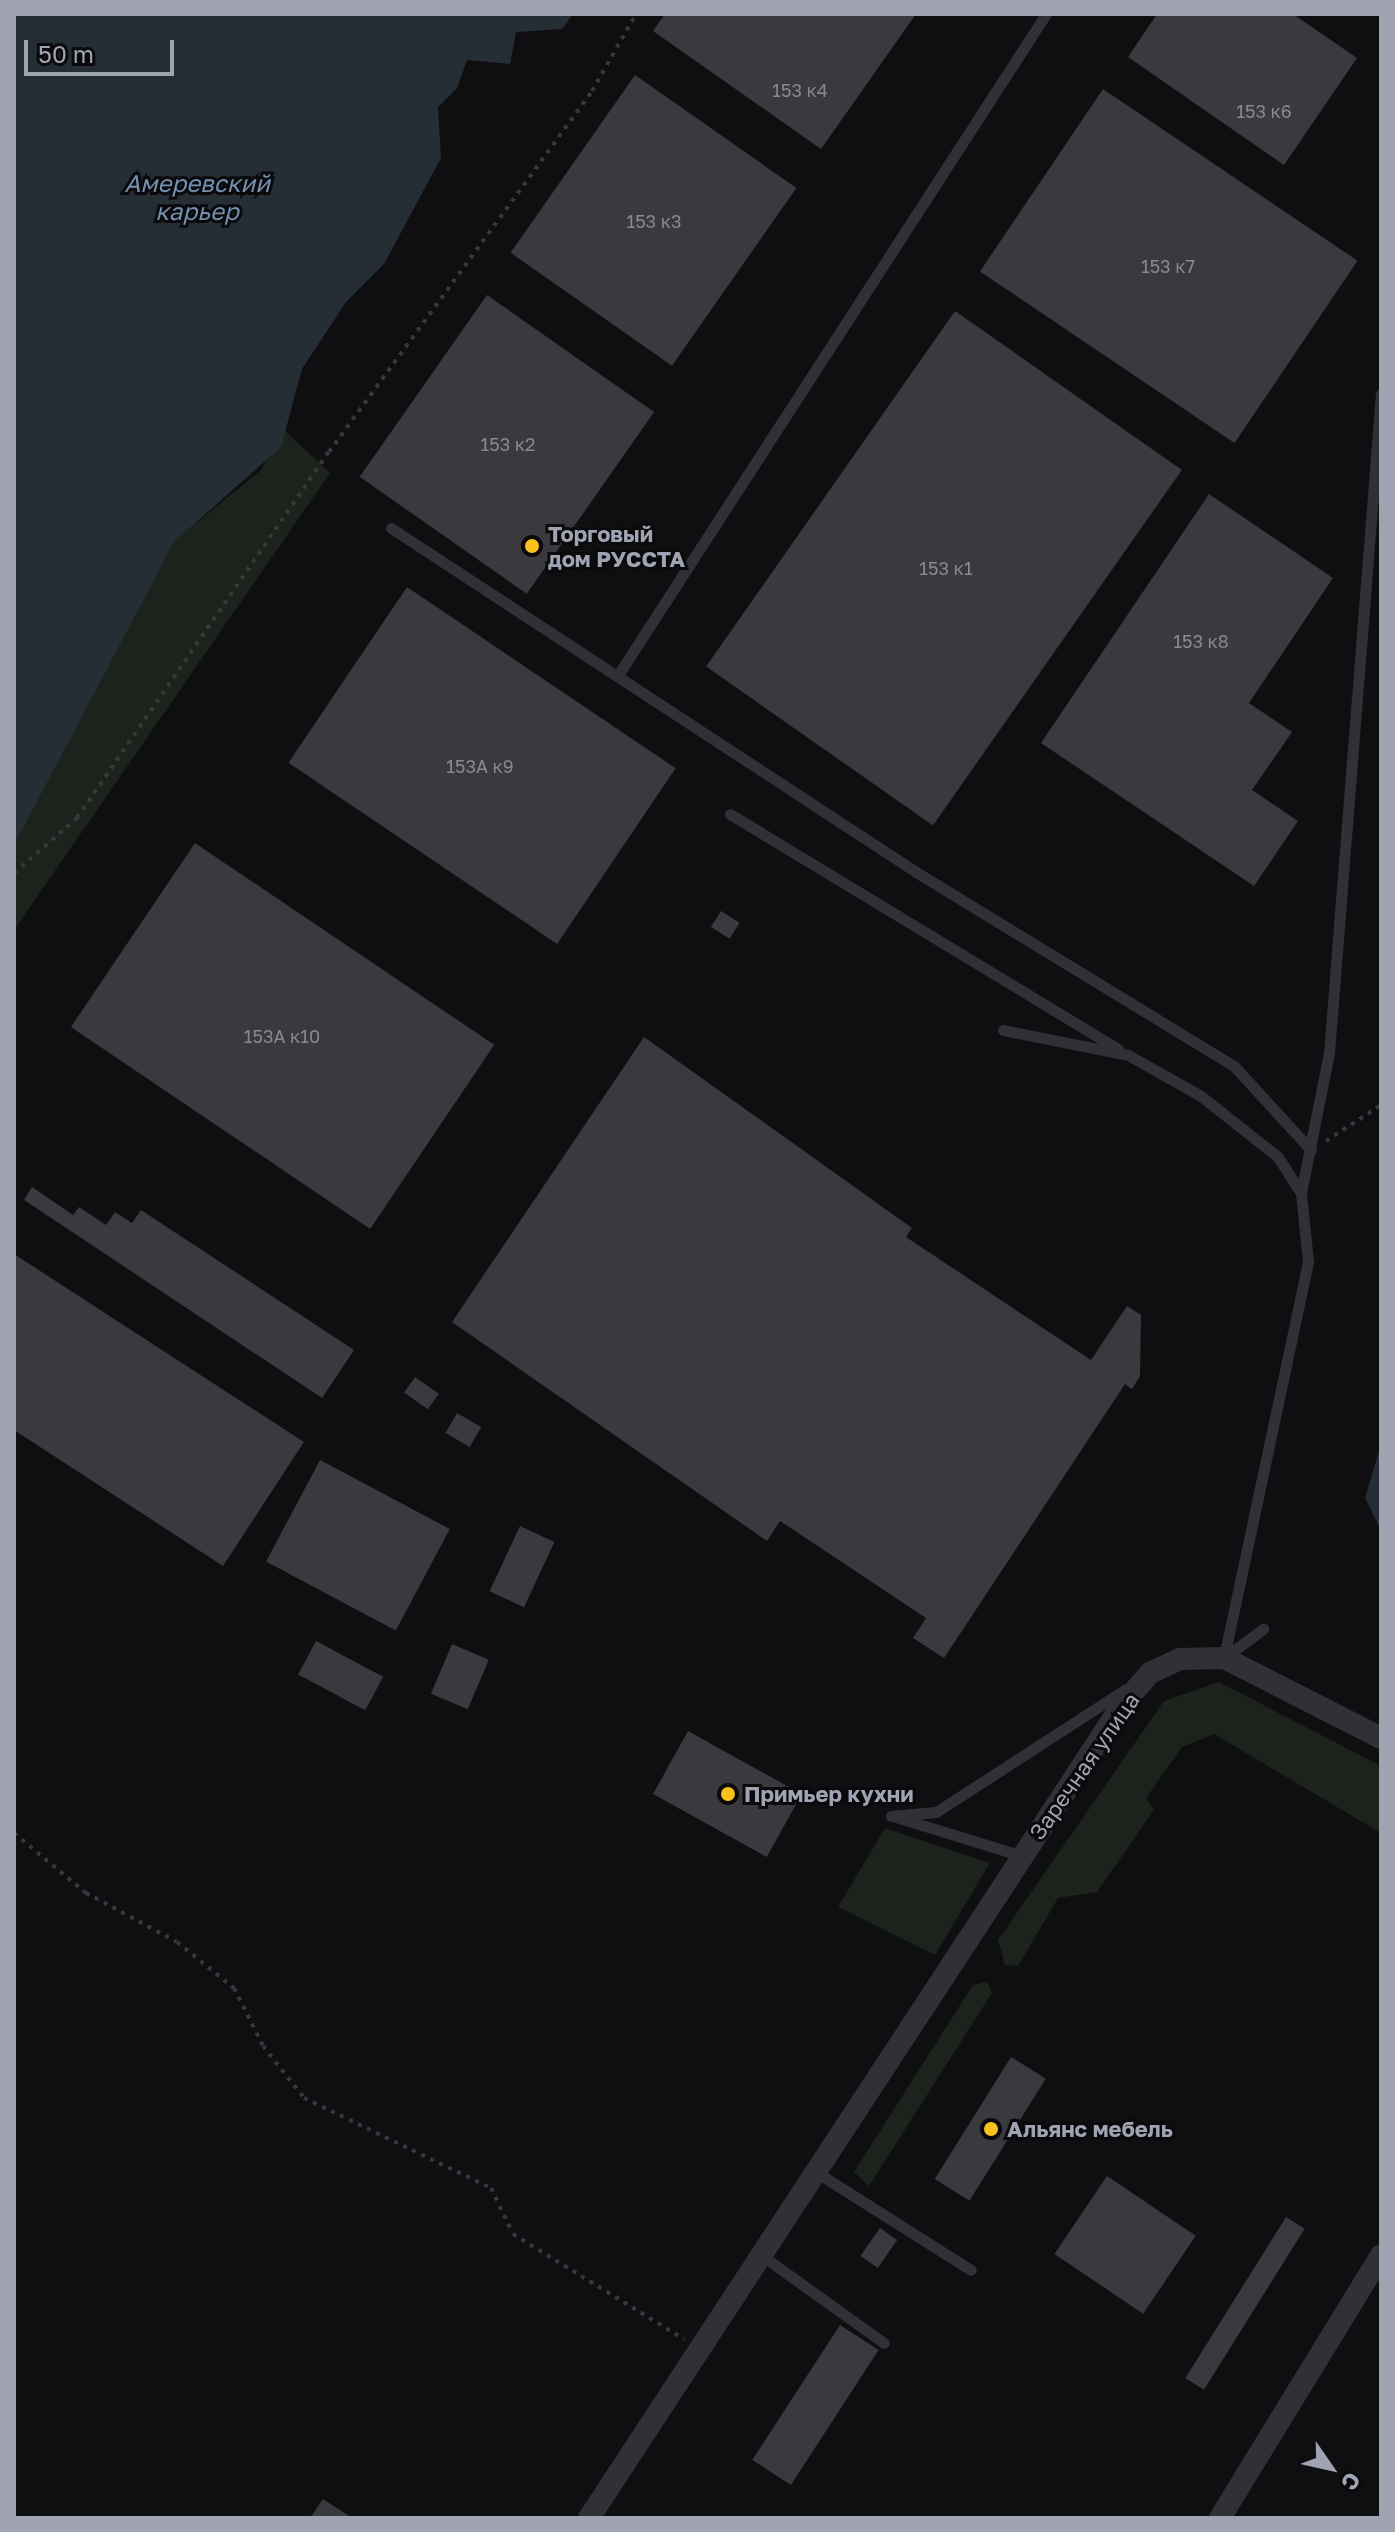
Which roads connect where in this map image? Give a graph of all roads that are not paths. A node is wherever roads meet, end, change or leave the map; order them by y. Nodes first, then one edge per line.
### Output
1 (1046, 14) edge
2 (1381, 394) edge
3 (391, 528) dead end
4 (618, 675) junction
5 (730, 814) dead end
6 (1003, 1030) dead end
7 (1128, 1055) junction
8 (1311, 1150) junction
9 (1301, 1193) junction
10 (1263, 1629) dead end
11 (1224, 1658) junction
12 (1150, 1673) junction
13 (1381, 1738) edge
14 (1022, 1856) junction
15 (816, 2172) junction
16 (761, 2255) junction
17 (1381, 2255) edge
18 (971, 2270) dead end
19 (884, 2343) dead end
20 (589, 2518) edge
21 (1220, 2518) edge

1 - 4 lane
2 - 8 lane
3 - 4 lane
4 - 8 lane
5 - 7 lane
6 - 7 lane
7 - 9 lane
8 - 9 lane
9 - 11 lane
10 - 11 lane
11 - 12 street, Заречная улица
11 - 13 street, Заречная улица
12 - 14 street, Заречная улица
12 - 14 lane
14 - 15 street, Заречная улица
15 - 16 street, Заречная улица
15 - 18 lane
16 - 19 lane
16 - 20 street, Заречная улица
17 - 21 street

